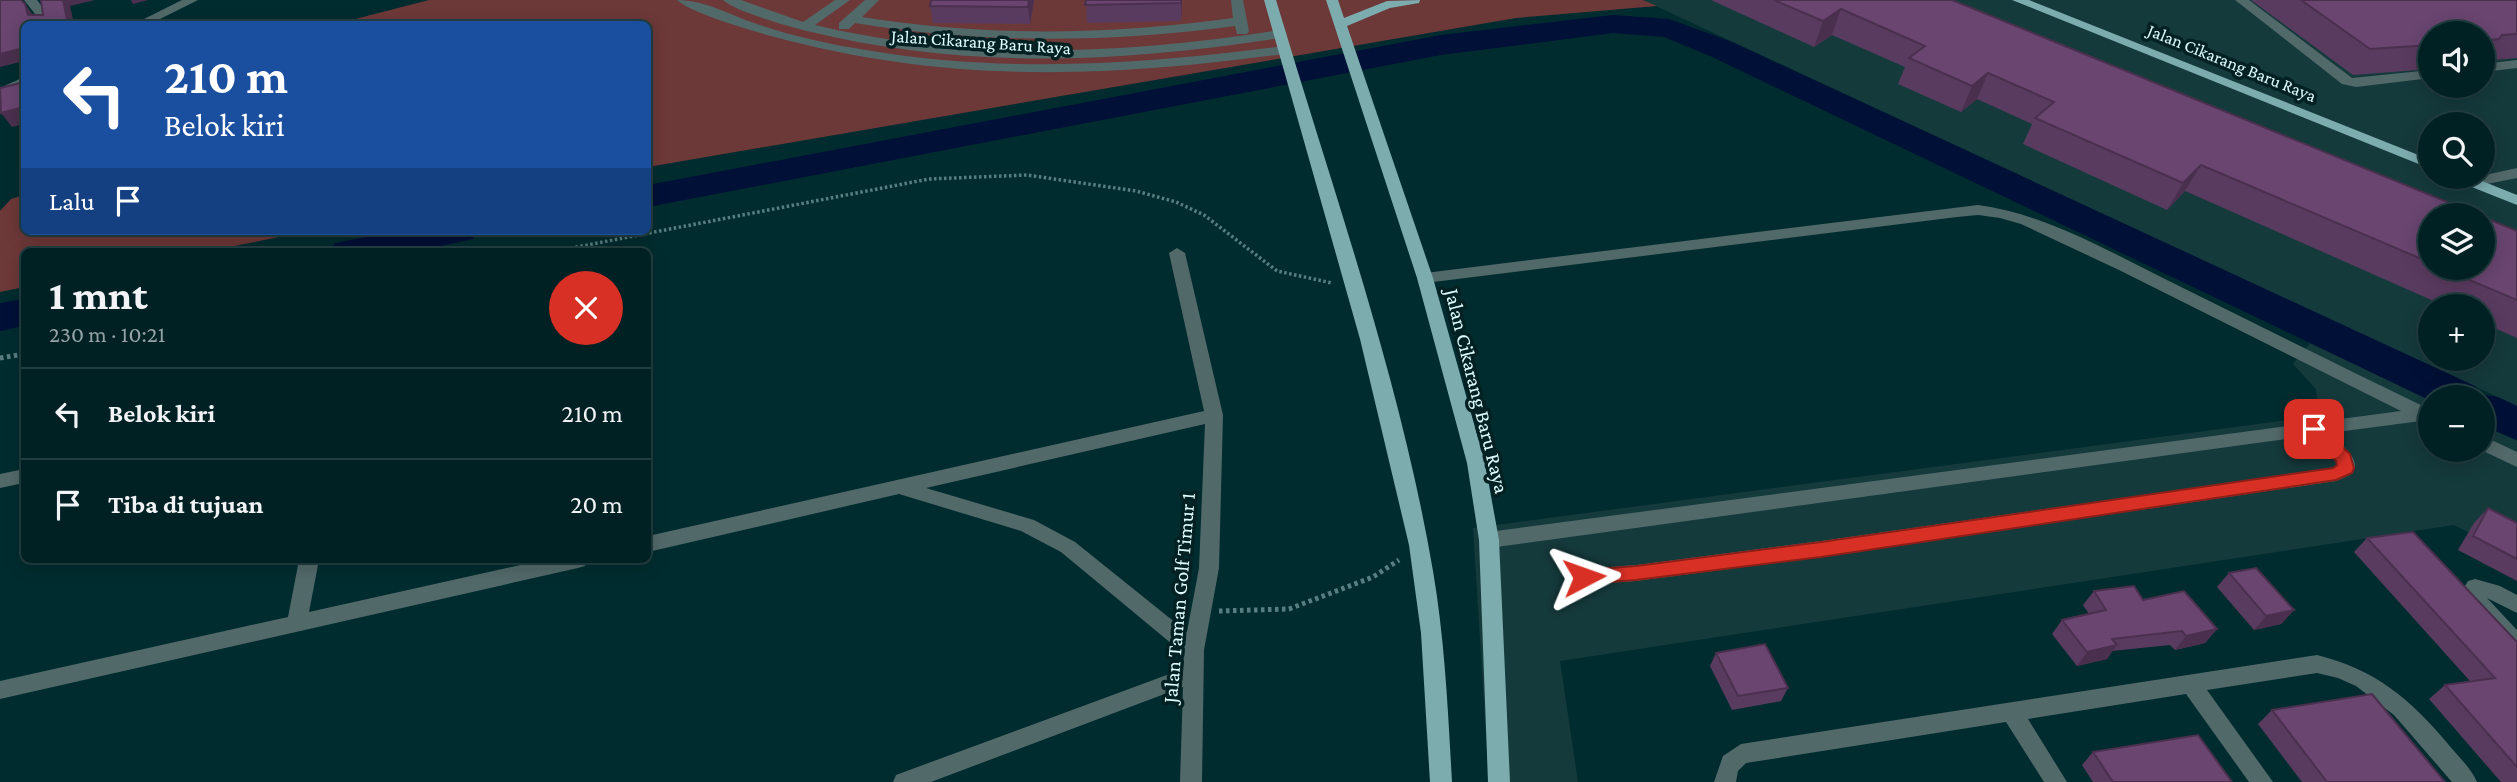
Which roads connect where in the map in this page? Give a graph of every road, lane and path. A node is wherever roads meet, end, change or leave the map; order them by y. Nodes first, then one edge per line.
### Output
1 (30, 0) edge
2 (192, 0) edge
3 (683, 0) edge
4 (729, 0) edge
5 (844, 0) edge
6 (873, 0) edge
7 (1237, 0) edge
8 (1270, 0) edge
9 (1332, 0) edge
10 (1414, 0) edge
11 (2018, 0) edge
12 (2241, 0) edge
13 (850, 19) junction
14 (42, 21) edge
15 (147, 21) edge
16 (1241, 21) junction
17 (1341, 24) junction
18 (805, 26) junction
19 (836, 34) junction
20 (1280, 34) junction
21 (1243, 41) junction
22 (1284, 50) junction
23 (2517, 64) edge
24 (2495, 67) edge
25 (2418, 76) edge
26 (21, 82) edge
27 (0, 93) edge
28 (2418, 160) edge
29 (2517, 173) edge
30 (2495, 176) edge
31 (2490, 189) edge
32 (2517, 200) edge
33 (651, 232) edge
34 (638, 235) edge
35 (571, 248) edge
36 (1177, 253) dead end
37 (1425, 278) junction
38 (1355, 283) junction
39 (21, 354) edge
40 (0, 358) edge
41 (2418, 412) edge
42 (1214, 415) junction
43 (2418, 417) edge
44 (2314, 429) junction
45 (2495, 449) edge
46 (2517, 460) edge
47 (21, 477) edge
48 (0, 481) edge
49 (900, 487) junction
50 (1489, 540) junction
51 (651, 543) edge
52 (1419, 547) junction
53 (308, 563) edge
54 (565, 563) edge
55 (1584, 577) dead end
56 (2517, 605) edge
57 (1201, 612) junction
58 (297, 624) junction
59 (2517, 644) edge
60 (1194, 650) junction
61 (1193, 674) junction
62 (2190, 683) junction
63 (0, 690) edge
64 (2012, 712) junction
65 (904, 782) edge
66 (1191, 782) edge
67 (1441, 782) edge
68 (1499, 782) edge
69 (1725, 782) edge
70 (2056, 782) edge
71 (2262, 782) edge
72 (2466, 782) edge

1 - 14 street
2 - 15 street
3 - 22 street, Jalan Cikarang Baru Raya
4 - 18 street, Jalan Cikarang Baru Raya
5 - 18 street
6 - 13 street
7 - 16 street
8 - 20 main road
9 - 17 main road, Jalan Cikarang Baru Raya
10 - 17 main road
11 - 28 main road, Jalan Cikarang Baru Raya
12 - 25 street
13 - 16 street
13 - 19 street
16 - 21 street
17 - 37 main road, Jalan Cikarang Baru Raya
18 - 19 street, Jalan Cikarang Baru Raya
19 - 21 street, Jalan Cikarang Baru Raya
20 - 21 street, Jalan Cikarang Baru Raya
20 - 22 main road
22 - 38 main road
23 - 24 street
26 - 27 street
29 - 30 street
31 - 32 main road
33 - 38 path
34 - 35 path
36 - 42 street, Jalan Taman Golf Timur 1
37 - 41 street
37 - 50 main road, Jalan Cikarang Baru Raya
38 - 52 main road
39 - 40 path
42 - 49 street
42 - 57 street, Jalan Taman Golf Timur 1
43 - 44 street
44 - 50 street
44 - 55 street
45 - 46 street
47 - 48 street
49 - 51 street
49 - 60 street
50 - 68 main road, Jalan Cikarang Baru Raya
52 - 57 path
52 - 67 main road
53 - 58 street
54 - 58 street
56 - 59 street
57 - 60 street, Jalan Taman Golf Timur 1
58 - 63 street
60 - 61 street, Jalan Taman Golf Timur 1
61 - 65 street
61 - 66 street, Jalan Taman Golf Timur 1
62 - 64 street
62 - 71 street
62 - 72 street
64 - 69 street
64 - 70 street

